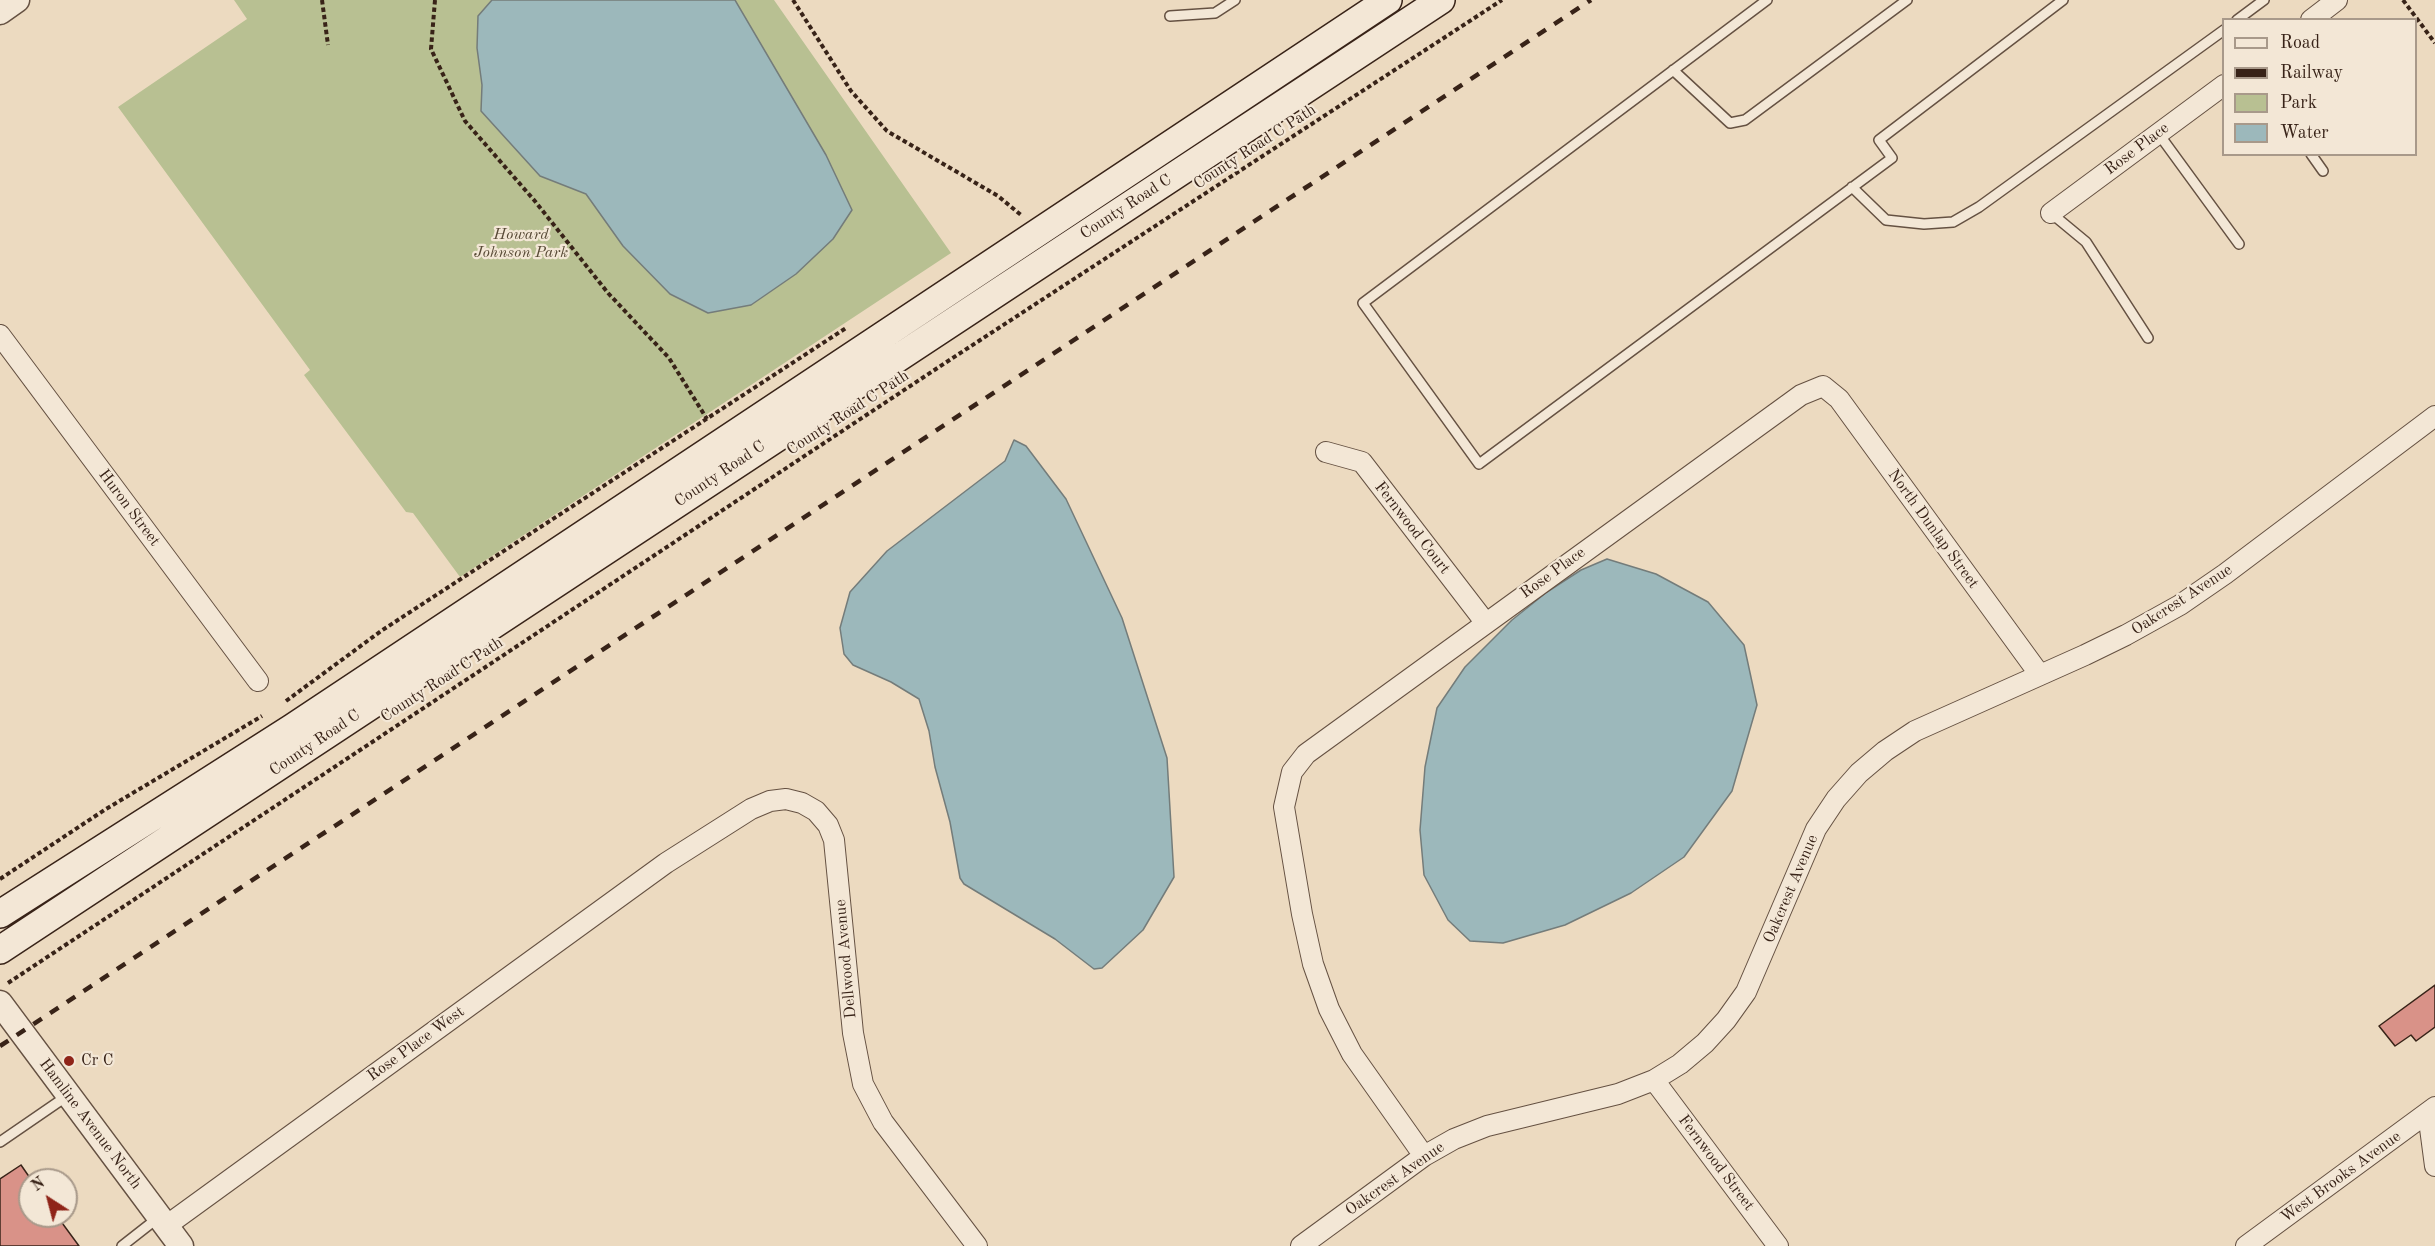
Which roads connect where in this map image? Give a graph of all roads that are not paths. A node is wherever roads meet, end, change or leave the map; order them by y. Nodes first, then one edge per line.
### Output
1 (17, 0) edge
2 (1235, 0) edge
3 (1388, 0) edge
4 (1441, 0) edge
5 (1767, 0) edge
6 (1907, 0) edge
7 (2063, 0) edge
8 (2264, 0) edge
9 (2337, 0) edge
10 (0, 12) edge
11 (1170, 16) dead end
12 (2240, 18) edge
13 (2314, 18) edge
14 (2222, 31) edge
15 (1673, 70) junction
16 (2222, 86) edge
17 (2158, 133) junction
18 (2312, 156) edge
19 (2323, 171) dead end
20 (1852, 187) junction
21 (2051, 213) joint
22 (2239, 244) dead end
23 (0, 335) edge
24 (2148, 338) dead end
25 (1824, 386) joint
26 (2435, 416) edge
27 (1326, 452) dead end
28 (1485, 622) junction
29 (2040, 675) junction
30 (258, 681) dead end
31 (666, 863) joint
32 (0, 914) edge
33 (0, 950) edge
34 (0, 1003) edge
35 (1654, 1080) junction
36 (69, 1095) junction
37 (2431, 1110) edge
38 (0, 1142) edge
39 (1424, 1156) junction
40 (2435, 1166) edge
41 (162, 1222) junction
42 (122, 1246) edge
43 (181, 1246) edge
44 (977, 1246) edge
45 (1301, 1246) edge
46 (1778, 1246) edge
47 (2246, 1246) edge

1 - 10 street
2 - 11 lane
3 - 32 main road, County Road C
4 - 33 main road, County Road C
5 - 15 lane
6 - 15 lane
7 - 20 lane
8 - 12 lane
9 - 13 street
14 - 20 lane
15 - 20 lane
16 - 17 street, Rose Place
17 - 21 street, Rose Place
17 - 22 lane
18 - 19 lane
21 - 24 lane
23 - 30 street, Huron Street
25 - 28 street, Rose Place
25 - 29 street, North Dunlap Street
26 - 29 street, Oakcrest Avenue
27 - 28 street, Fernwood Court
28 - 39 street, Rose Place
29 - 35 street, Oakcrest Avenue
31 - 41 street, Rose Place West
31 - 44 street, Dellwood Avenue
34 - 36 street, Hamline Avenue North
35 - 39 street, Oakcrest Avenue
35 - 46 street, Fernwood Street
36 - 38 lane
36 - 41 street, Hamline Avenue North
37 - 40 street
37 - 47 street, West Brooks Avenue
39 - 45 street, Oakcrest Avenue
41 - 42 lane
41 - 43 street, Hamline Avenue North

